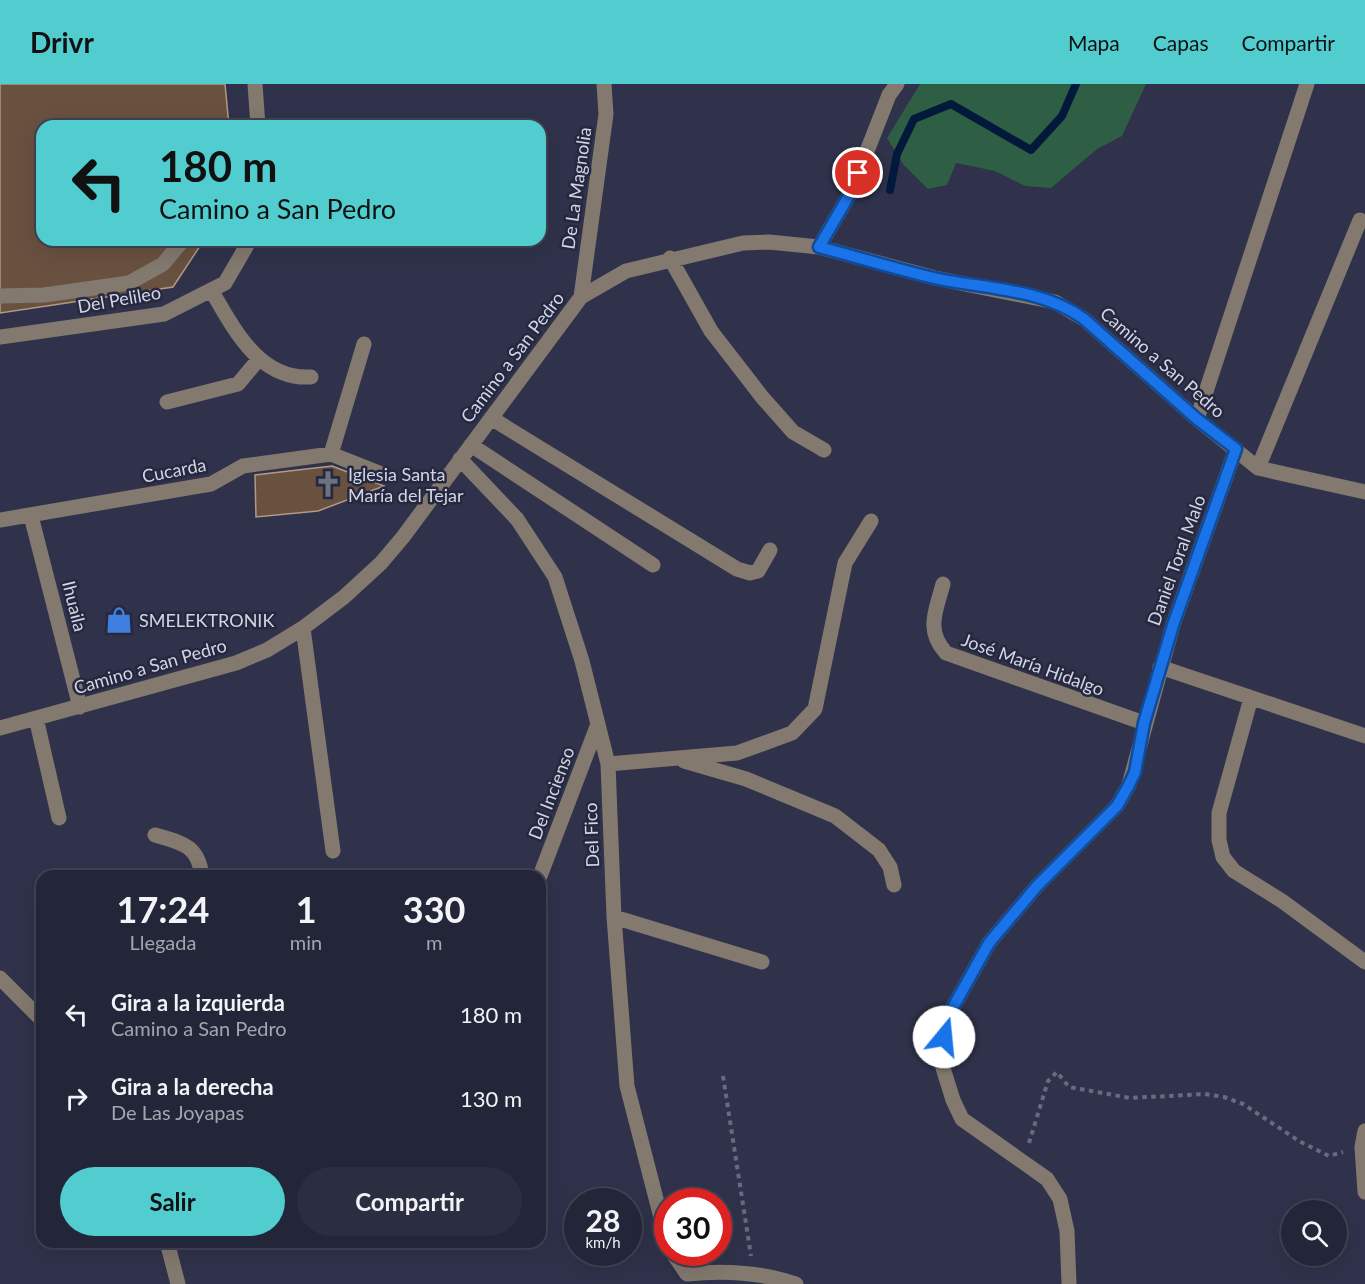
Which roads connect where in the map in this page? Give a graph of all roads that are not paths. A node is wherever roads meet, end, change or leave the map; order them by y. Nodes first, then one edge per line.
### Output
1 (255, 84) edge
2 (603, 84) edge
3 (897, 84) edge
4 (1307, 84) edge
5 (258, 120) edge
6 (1360, 220) dead end
7 (178, 246) edge
8 (247, 246) edge
9 (819, 247) junction
10 (670, 258) junction
11 (211, 290) junction
12 (0, 296) edge
13 (581, 297) junction
14 (0, 337) edge
15 (364, 345) dead end
16 (258, 360) junction
17 (310, 377) dead end
18 (167, 402) dead end
19 (491, 418) junction
20 (1197, 419) junction
21 (471, 445) junction
22 (1236, 449) junction
23 (824, 450) dead end
24 (331, 454) junction
25 (460, 459) junction
26 (1258, 468) junction
27 (384, 475) dead end
28 (1365, 492) edge
29 (31, 516) junction
30 (0, 520) edge
31 (871, 521) dead end
32 (770, 550) dead end
33 (653, 565) dead end
34 (943, 584) dead end
35 (303, 628) junction
36 (1160, 667) junction
37 (1251, 698) junction
38 (80, 706) junction
39 (36, 718) junction
40 (1144, 723) junction
41 (598, 724) junction
42 (0, 728) edge
43 (1365, 736) edge
44 (676, 758) junction
45 (608, 764) junction
46 (59, 818) dead end
47 (155, 835) dead end
48 (333, 851) dead end
49 (201, 870) edge
50 (542, 870) edge
51 (894, 885) dead end
52 (614, 917) junction
53 (762, 962) dead end
54 (1365, 962) edge
55 (0, 978) edge
56 (36, 1014) edge
57 (1365, 1131) edge
58 (654, 1191) edge
59 (1365, 1192) edge
60 (169, 1248) edge
61 (684, 1279) edge
62 (178, 1284) edge
63 (796, 1284) edge
64 (1069, 1284) edge

1 - 5 street
2 - 13 street, De La Magnolia
3 - 9 street
4 - 20 street
6 - 26 street
7 - 12 street
8 - 11 street, Del Pelileo
9 - 10 street, Camino a San Pedro
9 - 20 street, Camino a San Pedro
10 - 13 street, Camino a San Pedro
10 - 23 street
11 - 14 street, Del Pelileo
11 - 16 street
13 - 19 street, Camino a San Pedro
15 - 24 street
16 - 17 street
16 - 18 street
19 - 21 street, Camino a San Pedro
19 - 32 street
20 - 22 street, Camino a San Pedro
21 - 25 street, Camino a San Pedro
21 - 33 street
22 - 26 street, Camino a San Pedro
22 - 36 street, Daniel Toral Malo
24 - 27 street, Cucarda
24 - 29 street, Cucarda
25 - 35 street, Camino a San Pedro
25 - 41 street, Del Fico
26 - 28 street, Camino a San Pedro
29 - 30 street, Cucarda
29 - 38 street, Ihuaila
31 - 44 street
34 - 40 street, José María Hidalgo
35 - 38 street, Camino a San Pedro
35 - 48 street
36 - 37 street
36 - 40 street, Daniel Toral Malo
37 - 43 street
37 - 54 street
38 - 39 street, Camino a San Pedro
39 - 42 street, Camino a San Pedro
39 - 46 street
40 - 64 street, Daniel Toral Malo
41 - 45 street, Del Fico
41 - 50 street, Del Incienso
44 - 45 street
44 - 51 street
45 - 52 street, Del Fico
47 - 49 street
52 - 53 street
52 - 58 street, Del Fico
55 - 56 street
57 - 59 street
60 - 62 street
61 - 63 street

